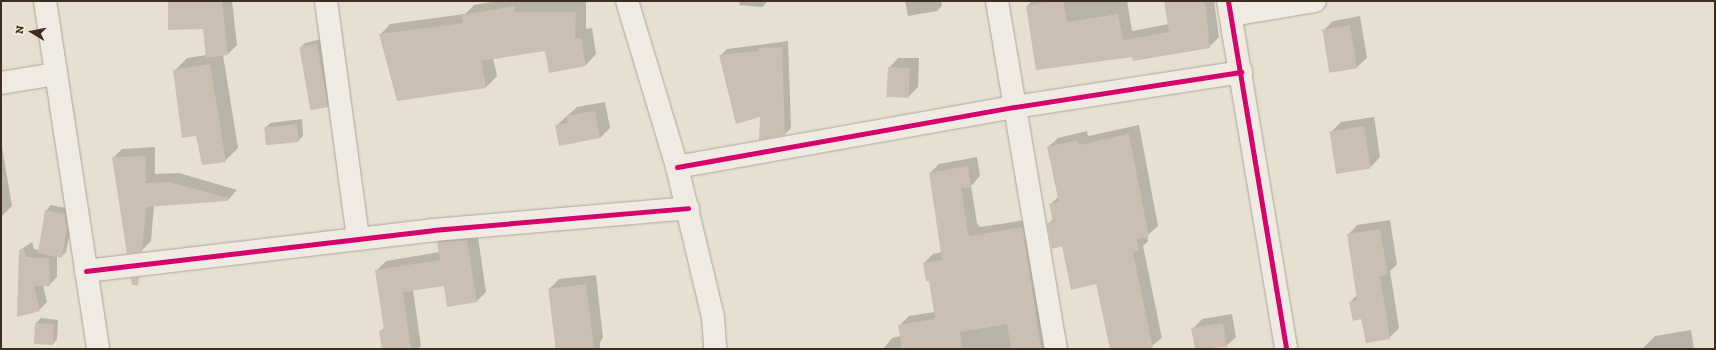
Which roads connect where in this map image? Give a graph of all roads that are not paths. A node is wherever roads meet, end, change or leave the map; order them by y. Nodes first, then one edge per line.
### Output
1 (45, 1) edge
2 (326, 1) edge
3 (627, 1) edge
4 (997, 1) edge
5 (1315, 1) edge
6 (1230, 8) edge
7 (1241, 72) junction
8 (56, 74) junction
9 (1, 83) edge
10 (1015, 107) junction
11 (677, 167) junction
12 (688, 208) junction
13 (358, 239) junction
14 (86, 271) junction
15 (98, 349) edge
16 (715, 349) edge
17 (1056, 349) edge
18 (1286, 349) edge

1 - 8 street
2 - 13 street
3 - 11 street
4 - 10 street
5 - 6 street
6 - 7 street
7 - 10 street
7 - 18 street
8 - 9 street
8 - 14 street
10 - 11 street
10 - 17 street
11 - 12 street
12 - 13 street
12 - 16 street
13 - 14 street
14 - 15 street

